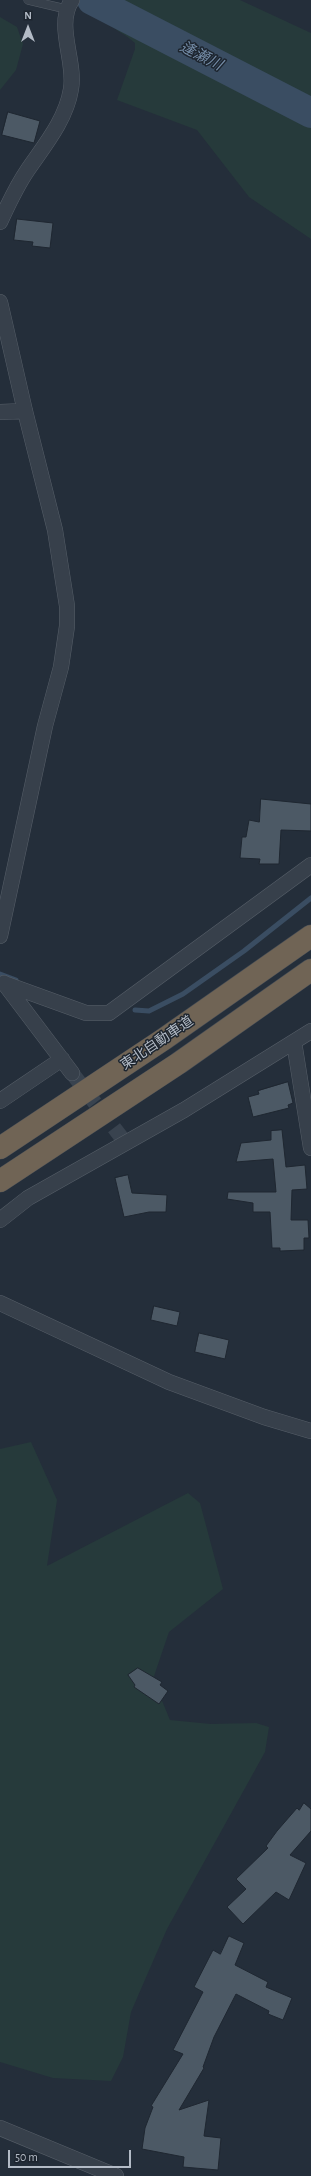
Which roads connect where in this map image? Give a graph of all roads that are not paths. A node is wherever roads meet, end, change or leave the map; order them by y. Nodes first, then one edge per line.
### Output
1 (28, 0) edge
2 (70, 3) edge
3 (0, 222) edge
4 (0, 302) edge
5 (25, 411) junction
6 (0, 412) edge
7 (311, 865) edge
8 (0, 936) edge
9 (311, 936) edge
10 (311, 970) edge
11 (3, 982) edge
12 (311, 1031) edge
13 (294, 1042) junction
14 (62, 1059) junction
15 (72, 1073) tunnel mouth
16 (0, 1101) edge
17 (0, 1148) edge
18 (311, 1148) edge
19 (0, 1181) edge
20 (0, 1220) edge
21 (0, 1303) edge
22 (311, 1431) edge
23 (0, 2128) edge
24 (116, 2176) edge

1 - 2 lane
2 - 3 street
4 - 5 street
5 - 6 street
5 - 8 street
7 - 11 street
9 - 17 highway, 東北自動車道
10 - 19 highway, 東北自動車道
11 - 14 street
12 - 13 street
13 - 18 street
13 - 20 street
14 - 15 street
14 - 16 street
21 - 22 street
23 - 24 street

